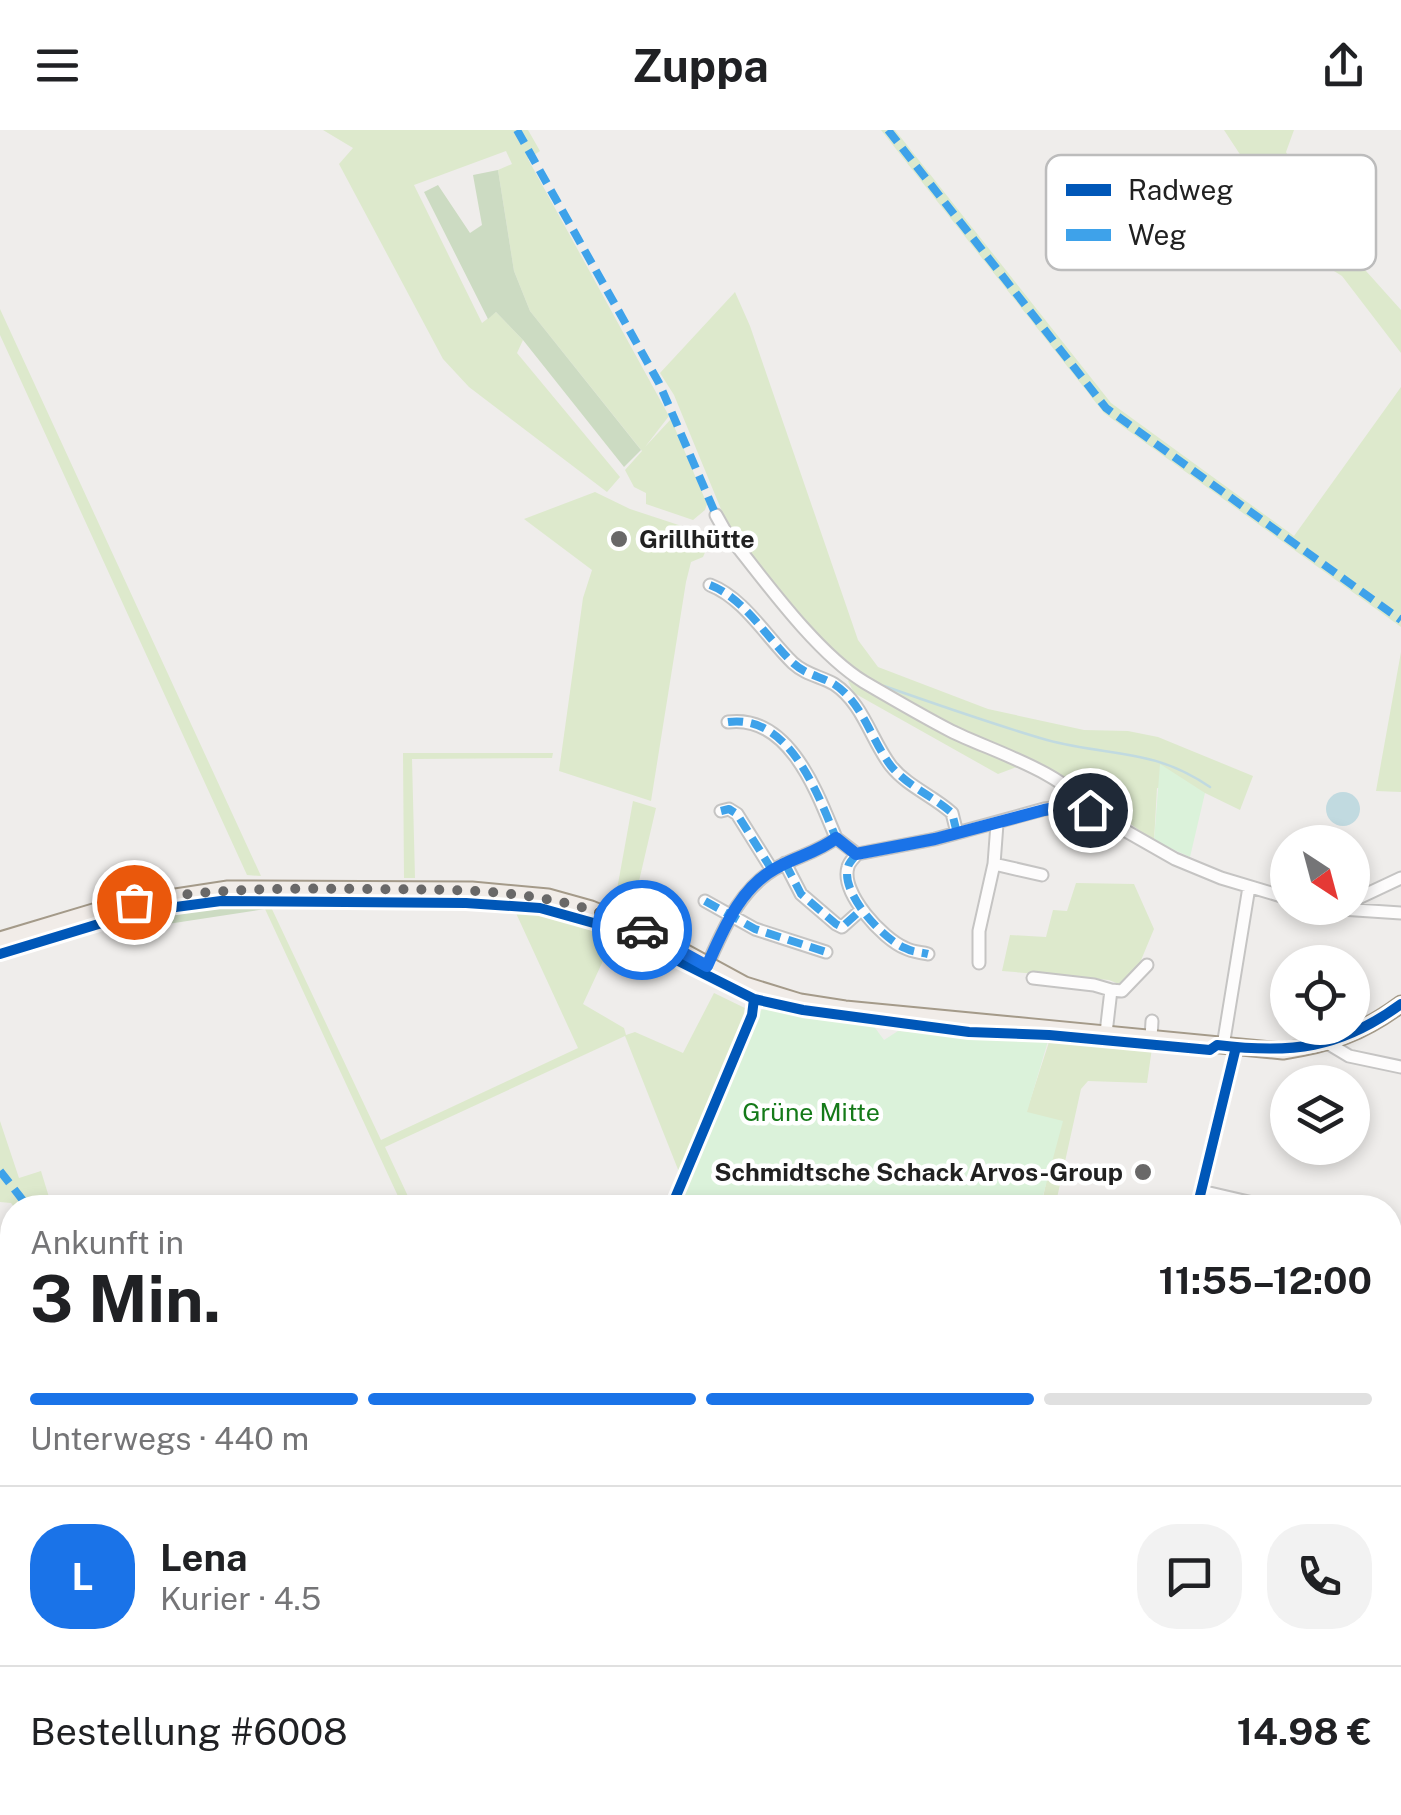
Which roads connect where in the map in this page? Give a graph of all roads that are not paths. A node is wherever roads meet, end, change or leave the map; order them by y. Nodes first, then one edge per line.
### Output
1 (716, 515) dead end
2 (710, 585) dead end
3 (728, 722) dead end
4 (1090, 810) junction
5 (720, 811) dead end
6 (997, 824) junction
7 (956, 833) junction
8 (836, 838) junction
9 (856, 854) junction
10 (785, 864) junction
11 (994, 864) junction
12 (772, 870) junction
13 (1042, 875) dead end
14 (1401, 878) edge
15 (1249, 887) junction
16 (1270, 893) edge
17 (1370, 893) edge
18 (705, 901) dead end
19 (861, 910) junction
20 (1370, 911) edge
21 (1401, 913) edge
22 (730, 917) junction
23 (0, 940) edge
24 (826, 952) dead end
25 (928, 954) dead end
26 (979, 964) dead end
27 (1147, 965) dead end
28 (707, 966) junction
29 (1032, 978) dead end
30 (1111, 990) junction
31 (1401, 1004) edge
32 (1152, 1020) dead end
33 (1370, 1024) edge
34 (1106, 1033) junction
35 (1151, 1038) junction
36 (1322, 1045) edge
37 (1331, 1045) edge
38 (1229, 1046) junction
39 (1401, 1067) edge
40 (1200, 1192) junction
41 (1199, 1195) edge
42 (1214, 1195) edge

1 - 4 street
2 - 7 street
3 - 8 street
4 - 6 street
4 - 15 street
5 - 12 street
6 - 7 street
6 - 11 street
7 - 9 street
8 - 9 street
8 - 10 street
9 - 19 street
10 - 12 street
10 - 19 street
11 - 13 street
11 - 26 street
12 - 22 street
14 - 17 street
15 - 16 street
15 - 38 street
18 - 22 street
19 - 25 street
20 - 21 street
22 - 24 street
22 - 28 street
23 - 28 main road
27 - 30 street
28 - 34 main road
29 - 30 street
30 - 34 street
31 - 33 main road
32 - 35 street
34 - 35 main road
35 - 38 main road
36 - 38 main road
37 - 39 street
38 - 40 street
40 - 41 street
40 - 42 street

